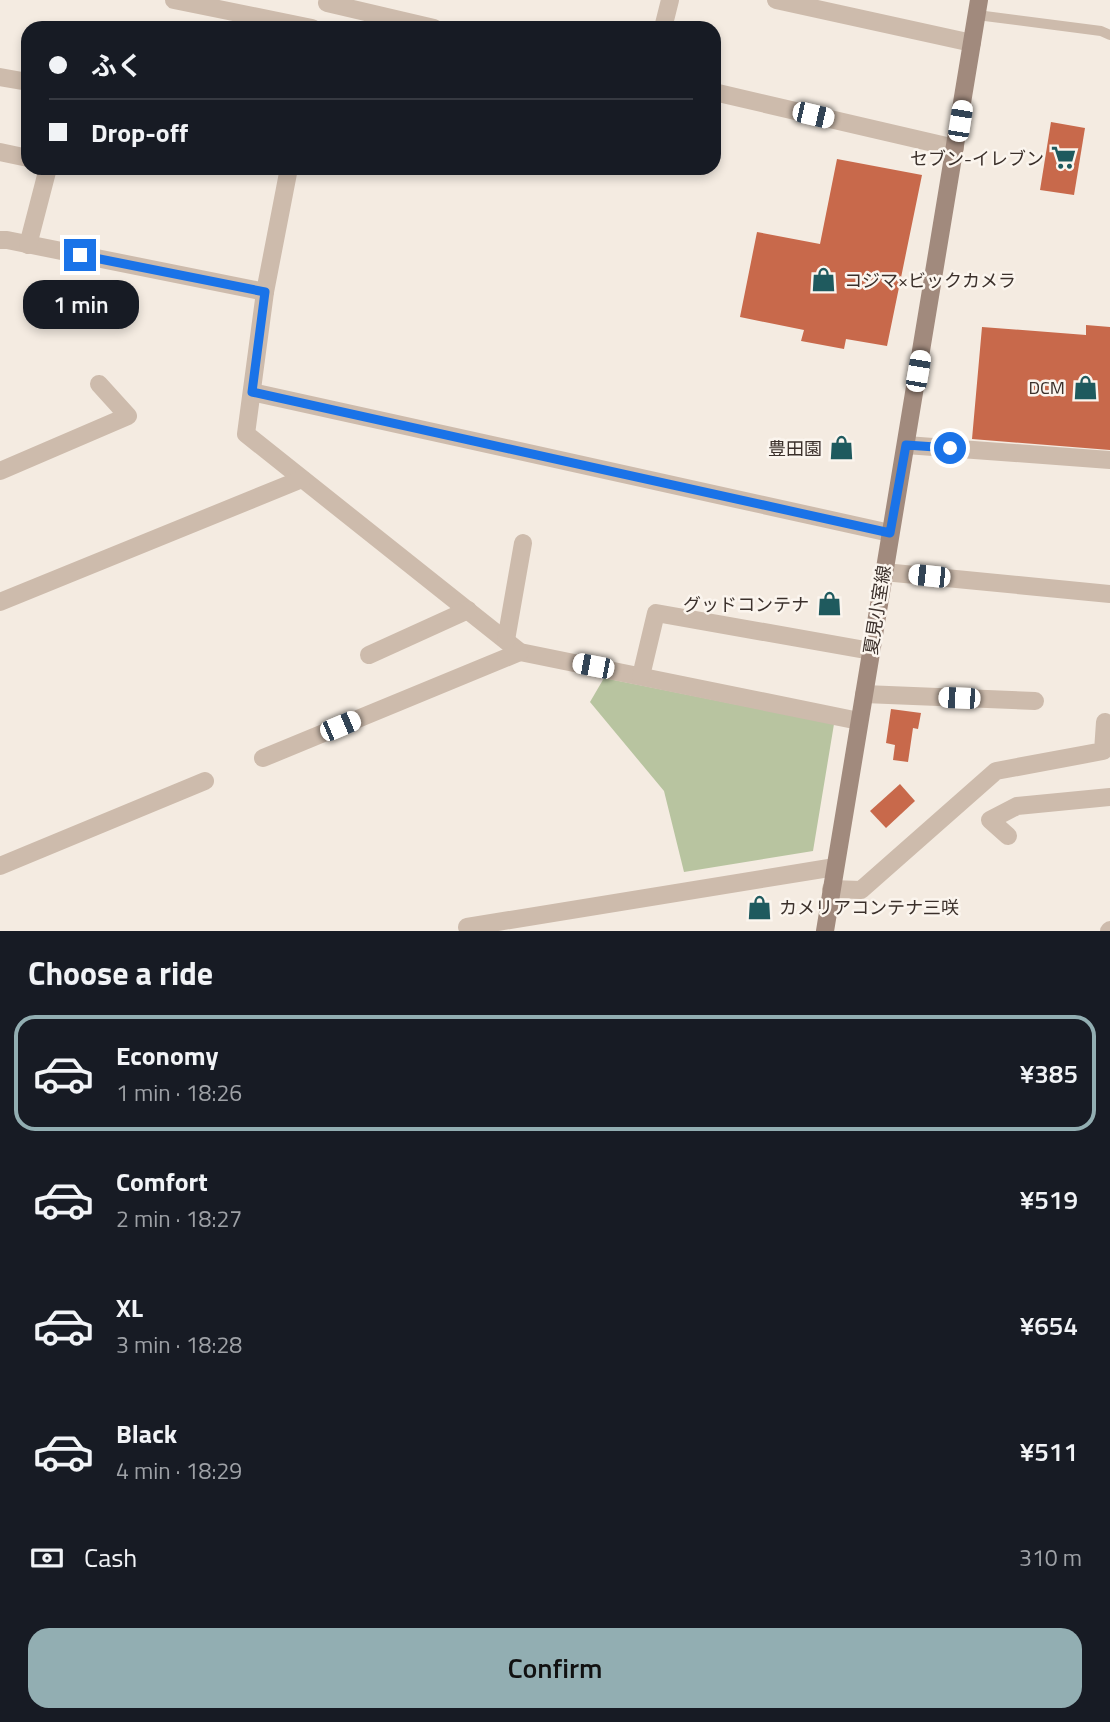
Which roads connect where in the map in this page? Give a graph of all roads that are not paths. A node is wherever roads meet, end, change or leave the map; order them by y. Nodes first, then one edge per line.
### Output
1 (174, 0) edge
2 (670, 0) edge
3 (776, 0) edge
4 (327, 2) edge
5 (978, 8) edge
6 (278, 21) edge
7 (323, 21) edge
8 (405, 21) edge
9 (665, 21) edge
10 (1110, 35) edge
11 (972, 43) junction
12 (0, 78) edge
13 (21, 81) edge
14 (721, 94) edge
15 (955, 148) junction
16 (0, 152) edge
17 (21, 156) edge
18 (46, 175) edge
19 (288, 175) edge
20 (0, 240) edge
21 (28, 244) junction
22 (265, 292) junction
23 (99, 384) dead end
24 (252, 392) junction
25 (906, 445) junction
26 (1110, 460) edge
27 (0, 471) edge
28 (302, 479) junction
29 (890, 533) junction
30 (523, 543) dead end
31 (884, 572) junction
32 (1110, 594) edge
33 (0, 602) edge
34 (468, 610) junction
35 (506, 640) junction
36 (871, 651) junction
37 (520, 652) junction
38 (369, 655) dead end
39 (641, 676) junction
40 (864, 694) junction
41 (1035, 701) dead end
42 (859, 721) junction
43 (1105, 722) dead end
44 (263, 758) dead end
45 (205, 781) dead end
46 (1110, 797) edge
47 (1007, 836) dead end
48 (0, 866) edge
49 (835, 867) junction
50 (831, 889) junction
51 (467, 927) dead end
52 (825, 931) edge

1 - 6 street
2 - 9 street
3 - 11 street
4 - 7 street
4 - 8 street
5 - 10 lane
5 - 11 main road, 夏見小室線
11 - 15 main road, 夏見小室線
12 - 13 street
14 - 15 street
15 - 25 main road, 夏見小室線
16 - 17 street
18 - 21 street
19 - 22 street
20 - 21 street
21 - 22 street
22 - 24 street
23 - 27 street
24 - 28 street
24 - 29 street
25 - 26 street
25 - 29 main road, 夏見小室線
28 - 33 street
28 - 34 street
29 - 31 main road, 夏見小室線
30 - 35 street
31 - 32 street
31 - 36 main road, 夏見小室線
34 - 35 street
34 - 38 street
35 - 37 street
36 - 39 street
36 - 40 main road, 夏見小室線
37 - 39 street
37 - 44 street
39 - 42 street
40 - 41 street
40 - 42 main road, 夏見小室線
42 - 49 main road, 夏見小室線
43 - 50 street
45 - 48 street
46 - 47 street
49 - 50 main road, 夏見小室線
49 - 51 street
50 - 52 main road, 夏見小室線

